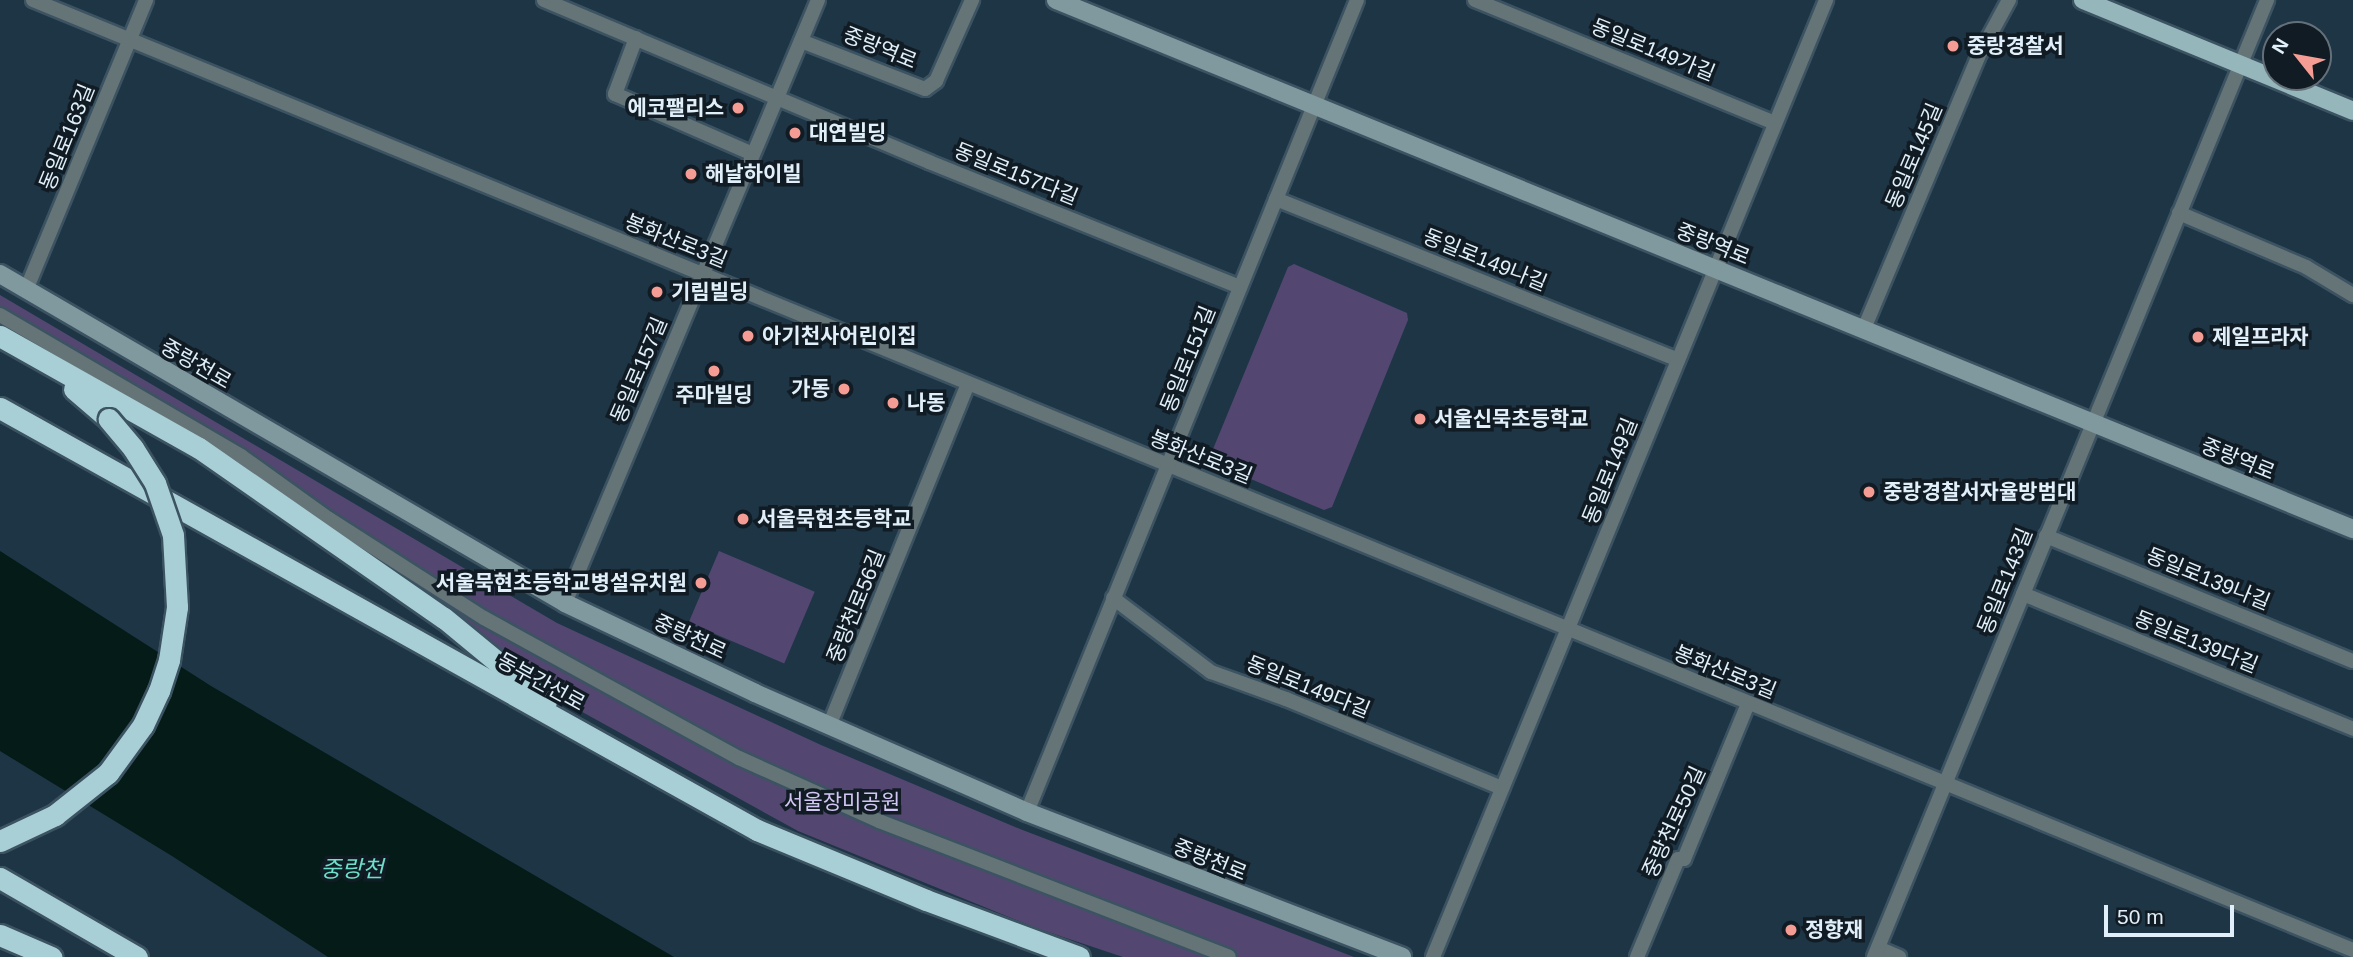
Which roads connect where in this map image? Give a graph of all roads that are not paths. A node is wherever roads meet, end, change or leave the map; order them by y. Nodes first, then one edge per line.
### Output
1 (33, 0) edge
2 (146, 0) edge
3 (544, 0) edge
4 (818, 0) edge
5 (972, 0) edge
6 (1056, 0) edge
7 (1357, 0) edge
8 (1475, 0) edge
9 (1826, 0) edge
10 (2009, 0) edge
11 (2082, 0) edge
12 (2267, 0) edge
13 (636, 38) junction
14 (130, 39) junction
15 (801, 41) junction
16 (2239, 66) junction
17 (777, 96) junction
18 (1314, 105) junction
19 (2353, 111) edge
20 (1775, 122) junction
21 (753, 153) junction
22 (1276, 199) junction
23 (2179, 213) junction
24 (1715, 270) junction
25 (0, 274) edge
26 (702, 274) junction
27 (1240, 287) junction
28 (26, 290) junction
29 (2353, 295) edge
30 (0, 314) edge
31 (1863, 331) junction
32 (0, 336) edge
33 (27, 352) junction
34 (1678, 360) junction
35 (968, 384) junction
36 (0, 408) edge
37 (2092, 425) junction
38 (1167, 465) junction
39 (2353, 529) edge
40 (2046, 537) junction
41 (2023, 594) junction
42 (1113, 598) junction
43 (565, 603) junction
44 (1567, 629) junction
45 (2353, 661) edge
46 (1748, 704) junction
47 (829, 726) junction
48 (2353, 729) edge
49 (589, 736) junction
50 (1945, 785) junction
51 (1502, 788) junction
52 (1027, 811) junction
53 (0, 841) edge
54 (0, 878) edge
55 (0, 935) edge
56 (2353, 950) edge
57 (1876, 953) edge
58 (51, 957) edge
59 (137, 957) edge
60 (1079, 957) edge
61 (1229, 957) edge
62 (1402, 957) edge
63 (1433, 957) edge
64 (1637, 957) edge
65 (1899, 957) edge

1 - 14 street, 봉화산로3길
2 - 14 street, 동일로163길
3 - 13 street, 동일로157다길
4 - 15 street, 동일로157길
5 - 15 street, 중랑역로
6 - 18 main road, 중랑역로
7 - 18 street, 동일로151길
8 - 20 street, 동일로149가길
9 - 20 street, 동일로149길
10 - 31 street, 동일로145길
11 - 16 main road
12 - 16 street, 동일로143길
13 - 17 street, 동일로157다길
13 - 21 street
14 - 26 street, 봉화산로3길
14 - 28 street, 동일로163길
15 - 17 street, 동일로157길
16 - 19 main road
16 - 23 street, 동일로143길
17 - 21 street, 동일로157길
17 - 27 street, 동일로157다길
18 - 22 street, 동일로151길
18 - 24 main road, 중랑역로
20 - 24 street, 동일로149길
21 - 26 street, 동일로157길
22 - 27 street, 동일로151길
22 - 34 street, 동일로149나길
23 - 29 street
23 - 37 street, 동일로143길
24 - 31 main road, 중랑역로
24 - 34 street, 동일로149길
25 - 28 main road, 중랑천로
26 - 35 street, 봉화산로3길
26 - 43 street, 동일로157길
27 - 38 street, 동일로151길
28 - 43 main road, 중랑천로
30 - 61 street
31 - 37 main road, 중랑역로
32 - 33 highway
33 - 49 highway
33 - 53 highway, bridge
34 - 44 street, 동일로149길
35 - 38 street, 봉화산로3길
35 - 47 street, 중랑천로56길
36 - 49 highway, 동부간선로
37 - 39 main road, 중랑역로
37 - 40 street, 동일로143길
38 - 42 street, 동일로151길
38 - 44 street, 봉화산로3길
40 - 41 street, 동일로143길
40 - 45 street, 동일로139나길
41 - 48 street, 동일로139다길
41 - 50 street, 동일로143길
42 - 51 street, 동일로149다길
42 - 52 street, 동일로151길
43 - 47 main road, 중랑천로
44 - 46 street, 봉화산로3길
44 - 51 street, 동일로149길
46 - 50 street, 봉화산로3길
46 - 64 street, 중랑천로50길
47 - 52 main road, 중랑천로
49 - 60 highway, 동부간선로
50 - 56 street, 봉화산로3길
50 - 57 street, 동일로143길
51 - 63 street, 동일로149길
52 - 62 main road, 중랑천로
54 - 59 highway
55 - 58 highway
57 - 65 street

